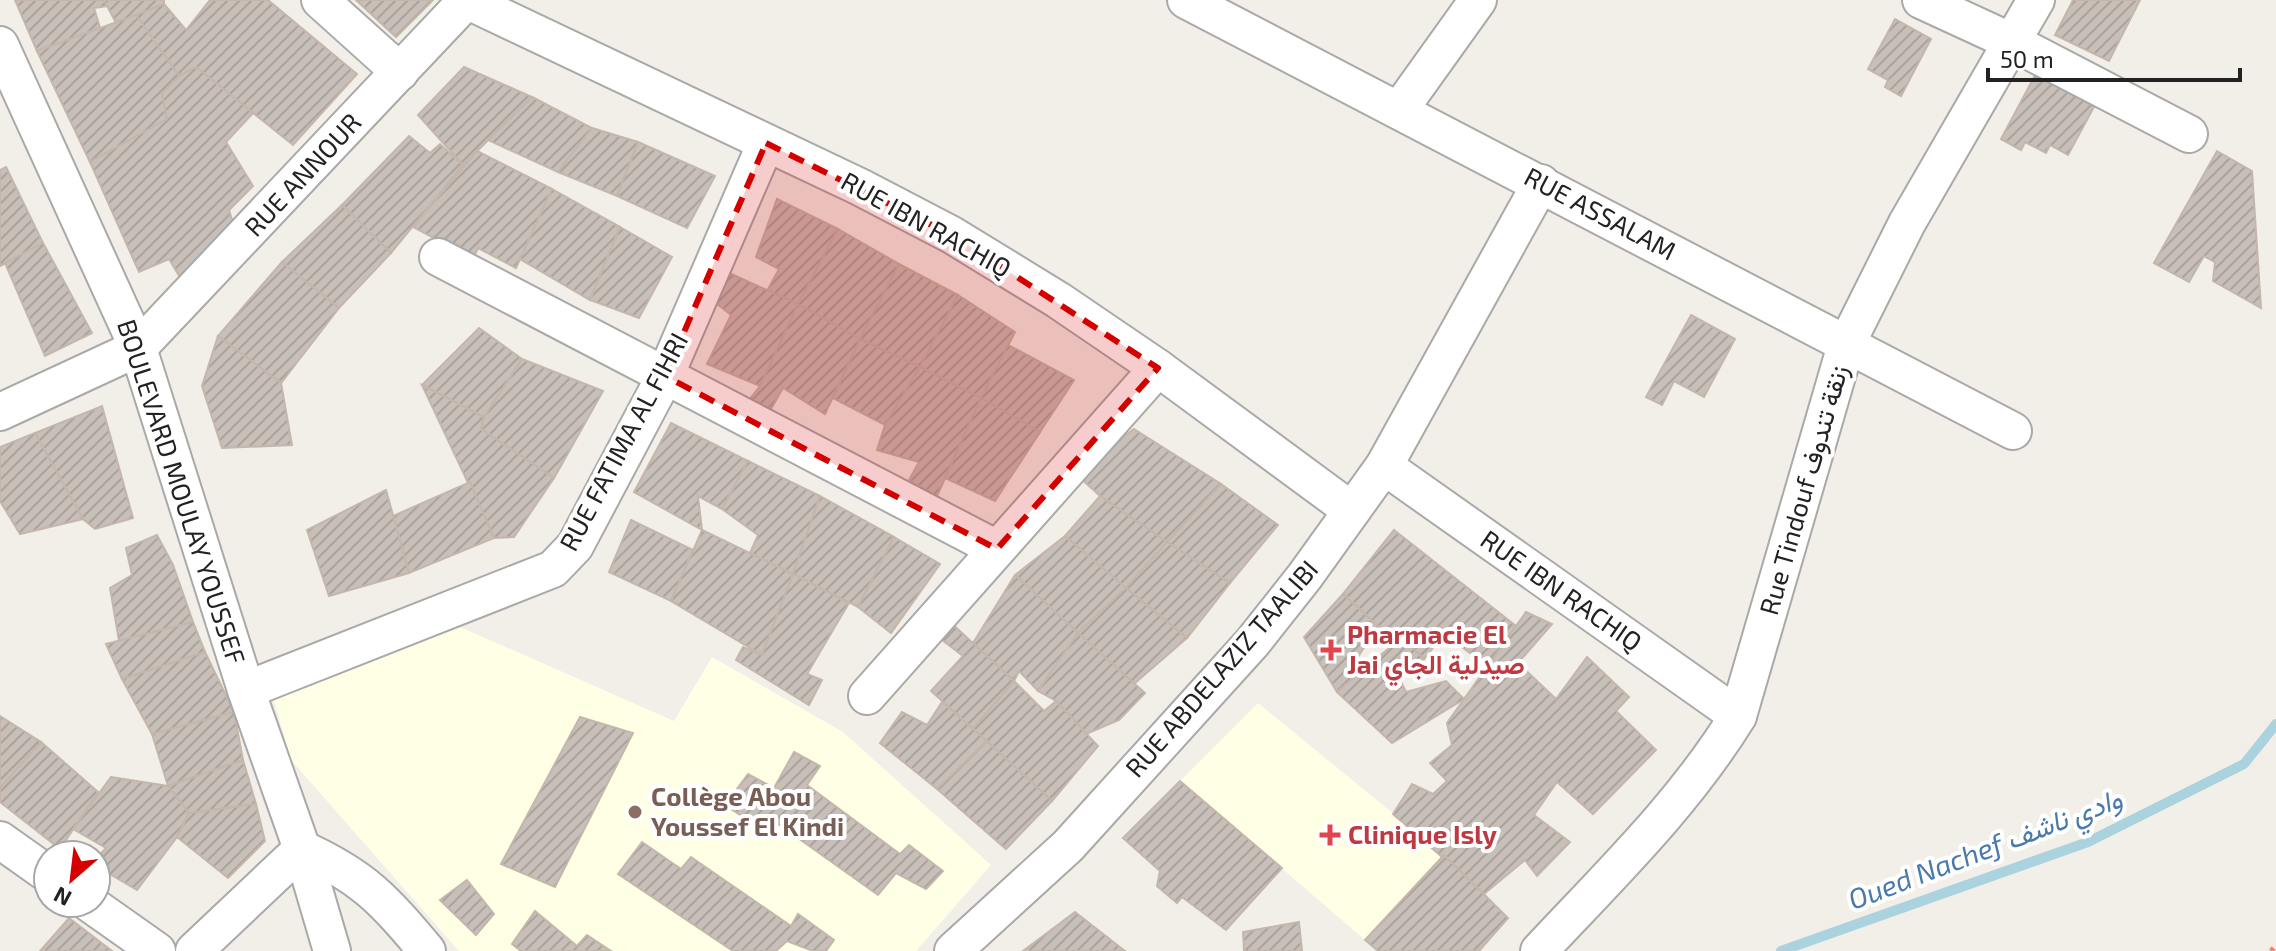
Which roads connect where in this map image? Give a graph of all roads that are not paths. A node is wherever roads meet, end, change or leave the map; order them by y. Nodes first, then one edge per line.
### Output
1 (320, 0) edge
2 (466, 0) edge
3 (1186, 0) edge
4 (1478, 0) edge
5 (1921, 0) edge
6 (2036, 0) edge
7 (2012, 42) junction
8 (0, 45) edge
9 (400, 72) junction
10 (1400, 109) junction
11 (2189, 134) dead end
12 (766, 143) junction
13 (1541, 183) junction
14 (438, 257) dead end
15 (1846, 345) junction
16 (138, 348) junction
17 (1158, 368) junction
18 (665, 376) junction
19 (0, 412) edge
20 (2013, 431) dead end
21 (1384, 466) junction
22 (1351, 510) junction
23 (997, 549) junction
24 (246, 690) junction
25 (867, 696) dead end
26 (1738, 716) junction
27 (0, 840) edge
28 (302, 849) junction
29 (32, 863) edge
30 (112, 919) edge
31 (157, 951) edge
32 (194, 951) edge
33 (332, 951) edge
34 (427, 951) edge
35 (953, 951) edge
36 (1539, 951) edge

1 - 9 street
2 - 9 street, RUE ANNOUR
2 - 12 street, RUE IBN RACHIQ
3 - 10 street, RUE ASSALAM
4 - 10 street
5 - 7 street
6 - 7 street, Rue Tindouf زنقة تندوف
7 - 11 street
7 - 15 street, Rue Tindouf زنقة تندوف
8 - 16 street, BOULEVARD MOULAY YOUSSEF
9 - 16 street, RUE ANNOUR
10 - 13 street, RUE ASSALAM
12 - 17 street, RUE IBN RACHIQ
12 - 18 street, RUE FATIMA AL FIHRI
13 - 15 street, RUE ASSALAM
13 - 21 street, RUE ABDELAZIZ TAALIBI
14 - 18 street
15 - 20 street, RUE ASSALAM
15 - 26 street, Rue Tindouf زنقة تندوف
16 - 19 street
16 - 24 street, BOULEVARD MOULAY YOUSSEF
17 - 22 street, RUE IBN RACHIQ
17 - 23 street
18 - 23 street
18 - 24 street, RUE FATIMA AL FIHRI
21 - 22 street, RUE ABDELAZIZ TAALIBI
21 - 26 street, RUE IBN RACHIQ
22 - 35 street, RUE ABDELAZIZ TAALIBI
23 - 25 street
24 - 28 street, BOULEVARD MOULAY YOUSSEF
26 - 36 street, Rue Tindouf زنقة تندوف
27 - 29 street
28 - 32 street
28 - 33 street, BOULEVARD MOULAY YOUSSEF
28 - 34 street
30 - 31 street

